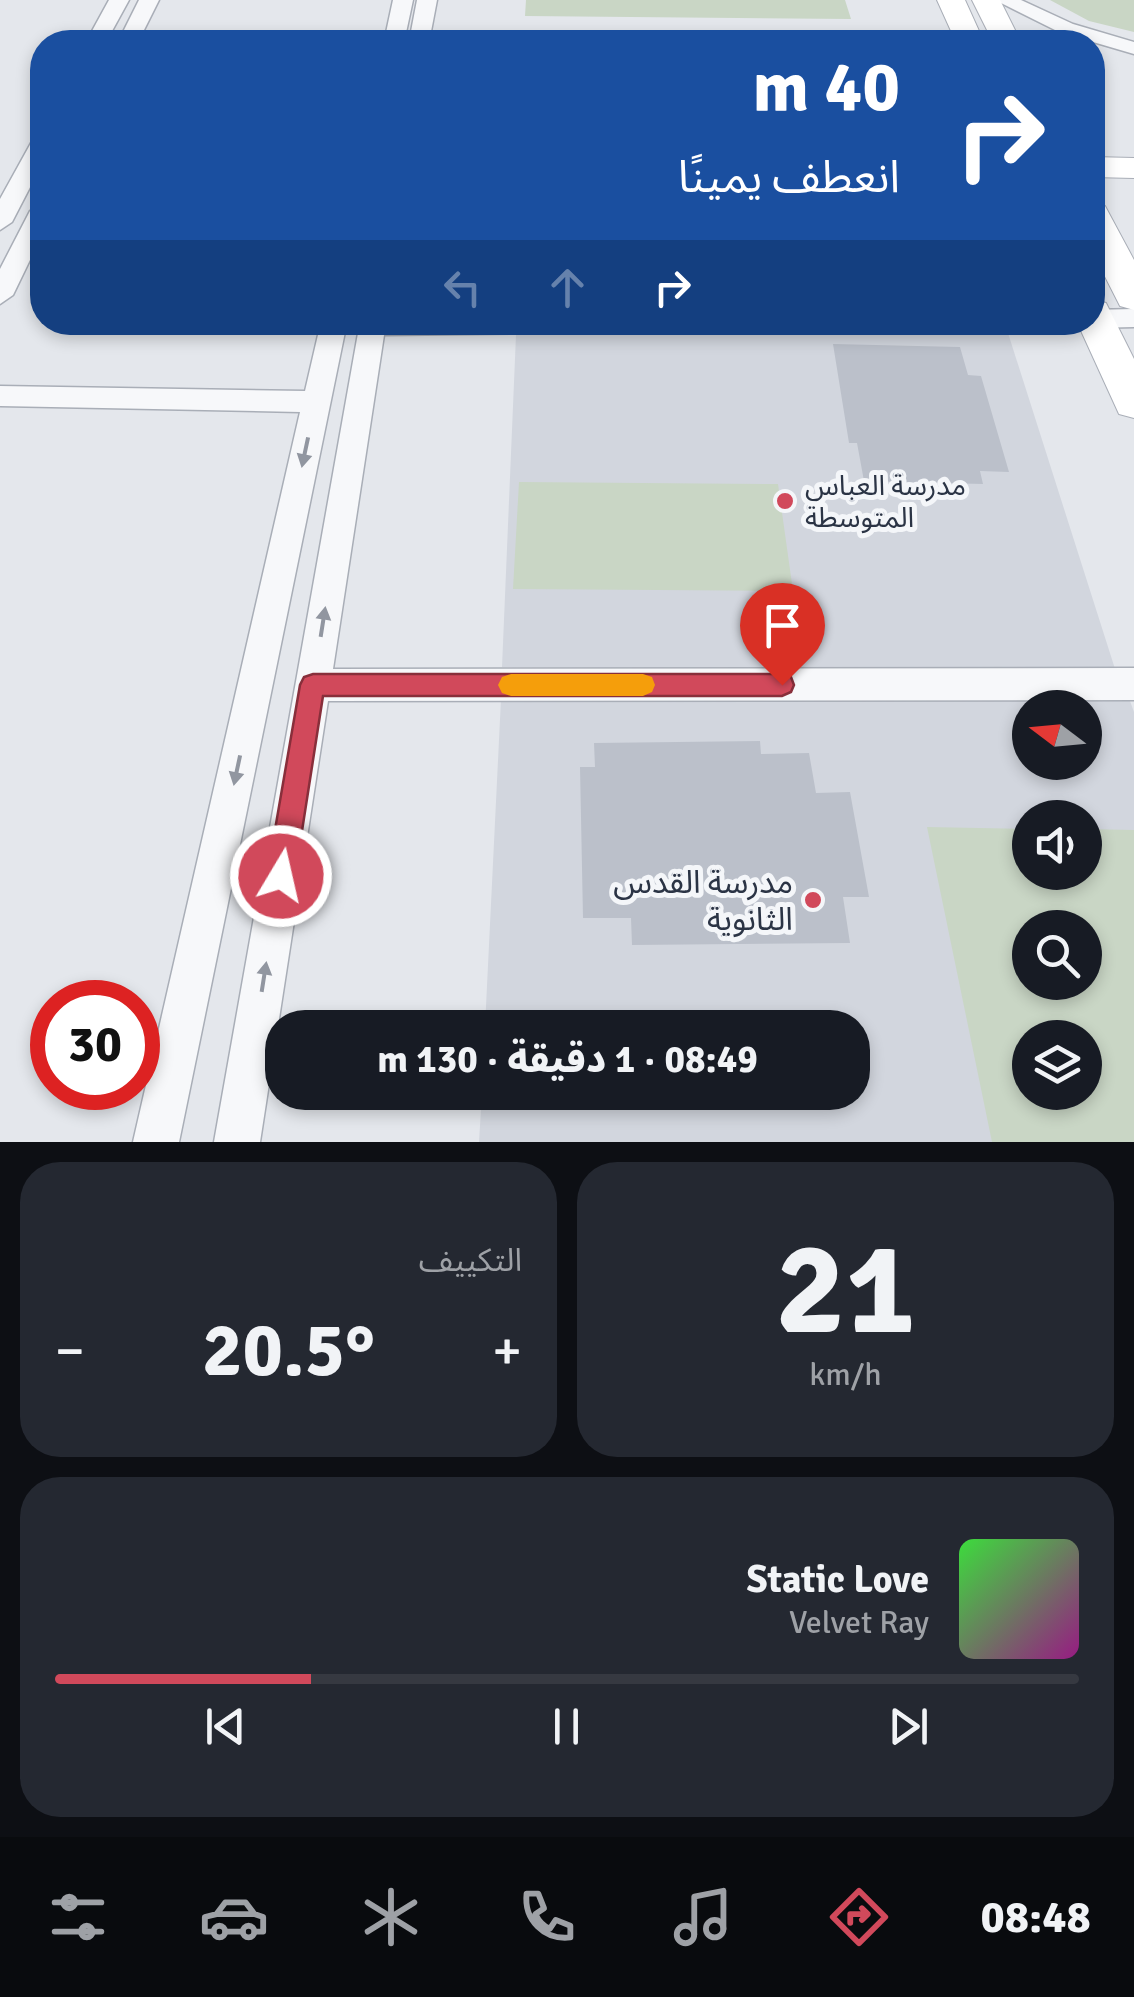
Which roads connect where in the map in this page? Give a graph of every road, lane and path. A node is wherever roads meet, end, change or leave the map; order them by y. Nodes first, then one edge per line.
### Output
1 (119, 0) edge
2 (149, 0) edge
3 (403, 0) edge
4 (426, 0) edge
5 (951, 0) edge
6 (986, 0) edge
7 (1005, 0) edge
8 (103, 30) edge
9 (134, 30) edge
10 (397, 30) edge
11 (422, 30) edge
12 (965, 30) edge
13 (1002, 30) edge
14 (1073, 30) edge
15 (1105, 39) edge
16 (1134, 48) edge
17 (1105, 56) edge
18 (1134, 56) edge
19 (1105, 141) edge
20 (1134, 142) edge
21 (30, 166) edge
22 (1105, 167) edge
23 (1134, 168) edge
24 (0, 222) edge
25 (30, 235) edge
26 (1105, 240) edge
27 (30, 282) edge
28 (4, 287) edge
29 (1134, 297) edge
30 (1105, 320) edge
31 (331, 335) edge
32 (371, 335) edge
33 (0, 396) edge
34 (316, 402) junction
35 (1134, 403) edge
36 (1134, 684) edge
37 (313, 685) junction
38 (156, 1142) edge
39 (236, 1142) edge

1 - 8 street
2 - 9 street
3 - 10 street
4 - 11 street
5 - 12 street
6 - 13 street
7 - 14 street
15 - 16 street
17 - 18 street
19 - 20 street
21 - 24 street
22 - 23 street
25 - 28 street
26 - 29 street
27 - 28 street
30 - 35 street
31 - 34 street
37 -> 32 street
33 - 34 street
34 -> 38 street
36 - 37 street
39 -> 37 street

